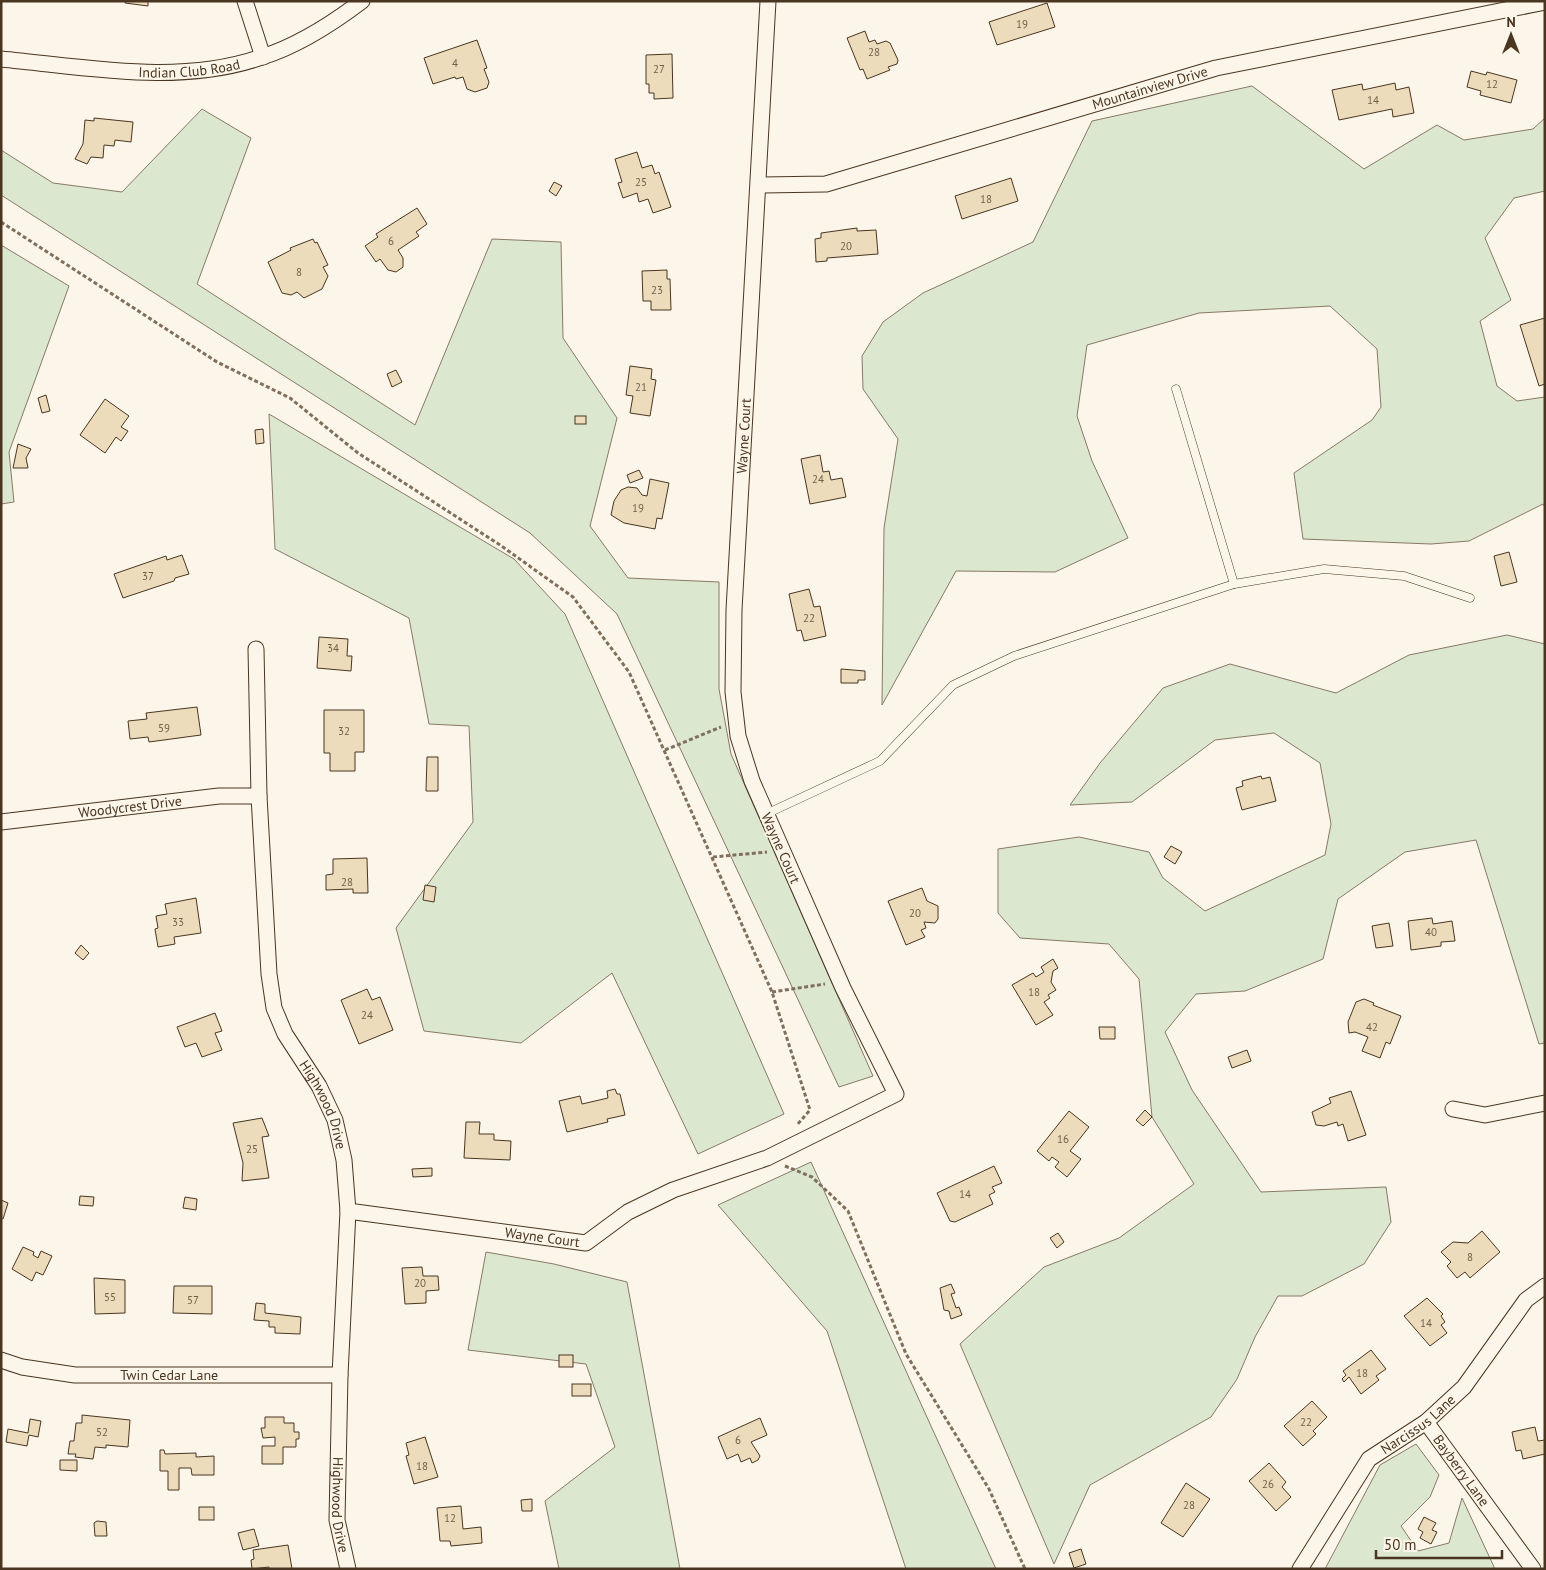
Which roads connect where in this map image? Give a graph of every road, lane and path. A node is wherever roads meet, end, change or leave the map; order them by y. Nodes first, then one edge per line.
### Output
1 (245, 1) edge
2 (362, 1) edge
3 (768, 1) edge
4 (1545, 2) edge
5 (263, 57) junction
6 (1, 59) edge
7 (759, 185) junction
8 (1, 222) edge
9 (1176, 389) dead end
10 (1234, 584) junction
11 (1470, 598) dead end
12 (256, 649) dead end
13 (736, 721) junction
14 (665, 750) junction
15 (260, 796) junction
16 (766, 814) junction
17 (1, 822) edge
18 (783, 851) junction
19 (712, 857) junction
20 (840, 982) junction
21 (772, 992) junction
22 (1545, 1103) edge
23 (1453, 1109) dead end
24 (792, 1131) dead end
25 (767, 1158) junction
26 (348, 1211) junction
27 (1545, 1286) edge
28 (1, 1360) edge
29 (340, 1375) junction
30 (1426, 1422) junction
31 (348, 1569) edge
32 (1025, 1569) edge
33 (1300, 1569) edge
34 (1533, 1569) edge

1 - 5 street
2 - 5 street, Indian Club Road
3 - 7 street, Wayne Court
4 - 7 street, Mountainview Drive
5 - 6 street, Indian Club Road
7 - 13 street, Wayne Court
8 - 14 path
9 - 10 lane
10 - 11 lane
10 - 16 lane
12 - 15 street, Highwood Drive
13 - 14 path
13 - 16 street, Wayne Court
14 - 19 path
15 - 17 street, Woodycrest Drive
15 - 26 street, Highwood Drive
16 - 18 street, Wayne Court
18 - 19 path
18 - 20 street, Wayne Court
19 - 21 path
20 - 21 path
20 - 25 street, Wayne Court
21 - 24 path
22 - 23 street
25 - 26 street, Wayne Court
25 - 32 path
26 - 29 street, Highwood Drive
27 - 30 street, Narcissus Lane
28 - 29 street, Twin Cedar Lane
29 - 31 street, Highwood Drive
30 - 33 street, Narcissus Lane
30 - 34 street, Bayberry Lane

